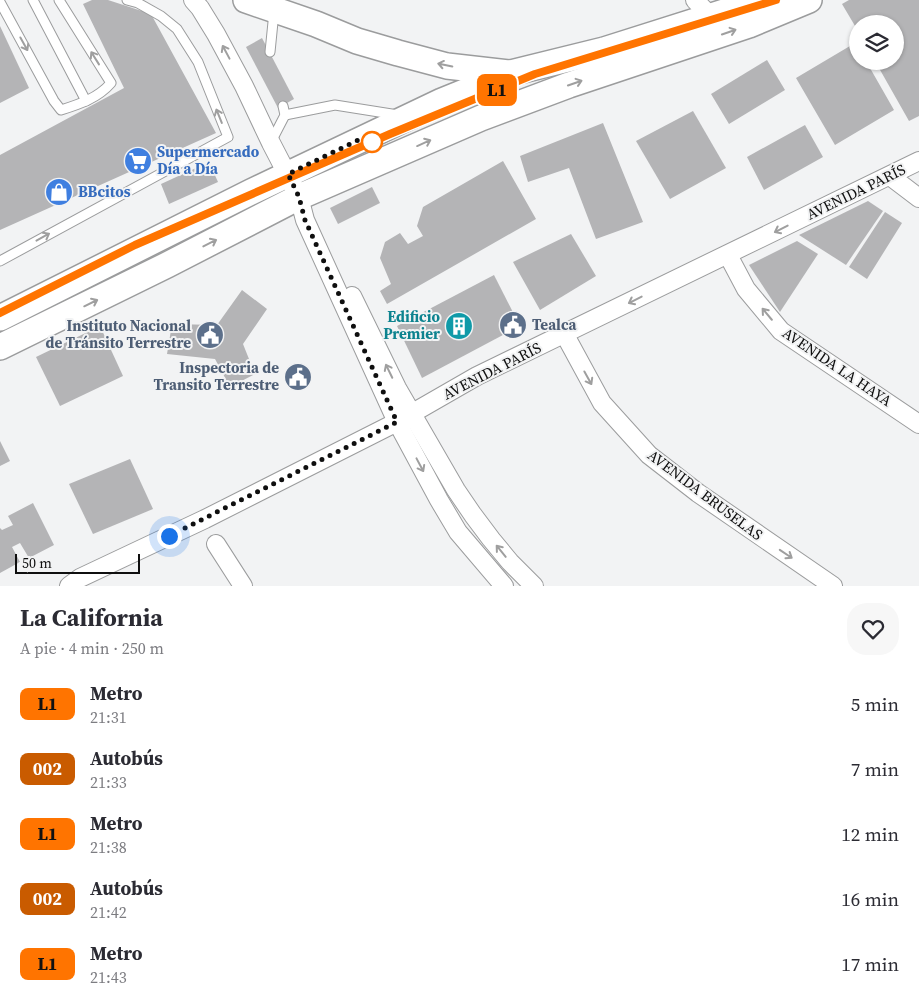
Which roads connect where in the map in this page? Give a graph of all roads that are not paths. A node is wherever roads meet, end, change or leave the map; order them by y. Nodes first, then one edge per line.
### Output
1 (33, 0) edge
2 (59, 0) edge
3 (127, 0) edge
4 (193, 0) edge
5 (246, 0) edge
6 (756, 0) edge
7 (809, 0) edge
8 (1, 1) edge
9 (702, 8) edge
10 (274, 9) junction
11 (270, 52) dead end
12 (511, 73) junction
13 (86, 101) junction
14 (283, 106) dead end
15 (285, 115) junction
16 (410, 116) junction
17 (271, 143) junction
18 (919, 161) edge
19 (288, 174) junction
20 (890, 176) junction
21 (299, 197) junction
22 (919, 198) edge
23 (728, 255) junction
24 (0, 260) edge
25 (0, 318) edge
26 (565, 335) junction
27 (0, 347) edge
28 (413, 414) junction
29 (397, 422) junction
30 (919, 424) edge
31 (216, 544) dead end
32 (69, 586) edge
33 (243, 586) edge
34 (504, 586) edge
35 (534, 586) edge
36 (833, 586) edge

1 - 13 lane
13 -> 2 lane
24 -> 3 lane
17 -> 4 street
5 - 10 main road
6 - 9 main road
21 -> 7 main road
8 -> 13 lane
9 - 12 main road
10 - 11 lane
12 -> 10 main road
12 - 16 main road
14 - 15 lane
15 - 16 lane
15 - 17 lane
16 - 19 main road
17 - 19 street
18 - 20 street, AVENIDA PARÍS
19 - 21 street
19 - 25 main road
20 - 22 street
20 -> 23 street, AVENIDA PARÍS
27 -> 21 main road
28 -> 21 street
21 - 29 street
23 -> 26 street, AVENIDA PARÍS
30 -> 23 street, AVENIDA LA HAYA
26 - 28 street, AVENIDA PARÍS
26 -> 36 street, AVENIDA BRUSELAS
28 - 29 street, AVENIDA PARÍS
35 -> 28 street
29 - 32 street, AVENIDA PARÍS
29 -> 34 street
31 - 33 street

